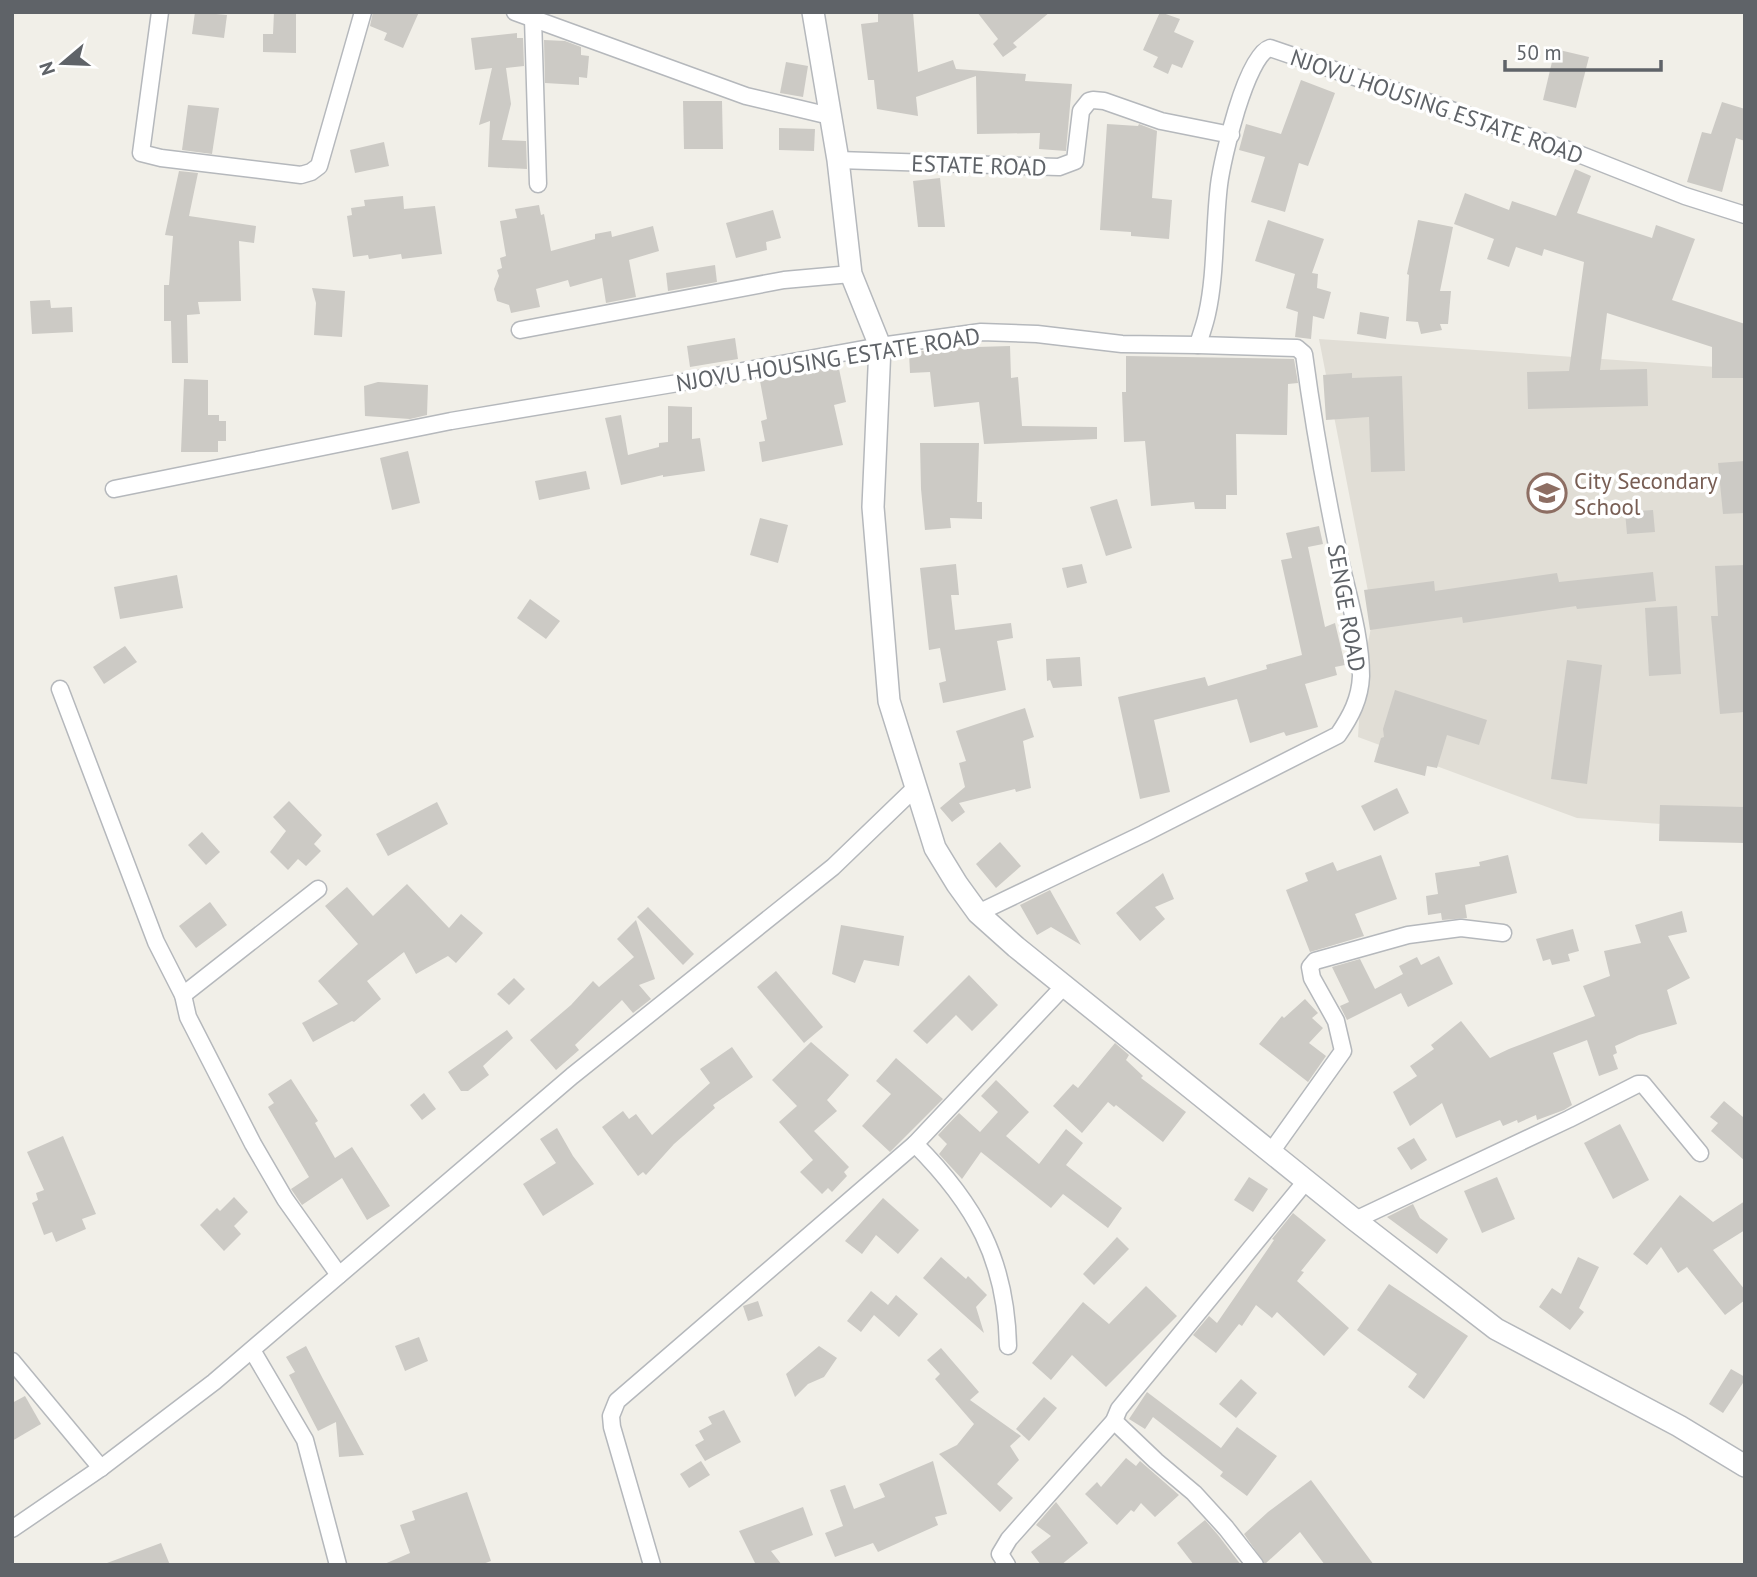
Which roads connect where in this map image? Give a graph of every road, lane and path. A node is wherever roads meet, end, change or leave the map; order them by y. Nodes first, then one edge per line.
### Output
1 (160, 12) edge
2 (363, 12) edge
3 (515, 12) edge
4 (813, 12) edge
5 (533, 18) junction
6 (830, 116) junction
7 (1231, 135) junction
8 (838, 160) junction
9 (538, 184) dead end
10 (1745, 215) edge
11 (851, 274) junction
12 (520, 330) dead end
13 (1198, 345) junction
14 (880, 346) junction
15 (114, 489) dead end
16 (60, 689) dead end
17 (915, 788) junction
18 (318, 889) dead end
19 (978, 913) junction
20 (1503, 933) dead end
21 (1065, 985) junction
22 (183, 995) junction
23 (915, 1144) junction
24 (1271, 1152) junction
25 (1700, 1153) dead end
26 (1306, 1181) junction
27 (1355, 1220) junction
28 (339, 1275) junction
29 (1008, 1346) dead end
30 (251, 1350) junction
31 (12, 1361) edge
32 (1114, 1421) junction
33 (1745, 1466) edge
34 (102, 1468) junction
35 (12, 1530) edge
36 (338, 1565) edge
37 (652, 1565) edge
38 (1007, 1565) edge
39 (1255, 1565) edge

1 - 2 street
3 - 5 street
4 - 6 street
5 - 6 street
5 - 9 street
6 - 8 street
7 - 8 street, ESTATE ROAD
7 - 10 street, NJOVU HOUSING ESTATE ROAD
7 - 13 street, NJOVU HOUSING ESTATE ROAD
8 - 11 street
11 - 12 street
11 - 14 street
13 - 14 street, NJOVU HOUSING ESTATE ROAD
13 - 19 street, SENGE ROAD
14 - 15 street, NJOVU HOUSING ESTATE ROAD
14 - 17 street
16 - 22 street
17 - 19 street
17 - 28 street
18 - 22 street
19 - 21 street
20 - 24 street
21 - 23 street
21 - 24 street
22 - 28 street
23 - 29 street
23 - 37 street
24 - 26 street
25 - 27 street
26 - 27 street
26 - 32 street
27 - 33 street
28 - 30 street
30 - 34 street
30 - 36 street
31 - 34 street
32 - 38 street
32 - 39 street
34 - 35 street

